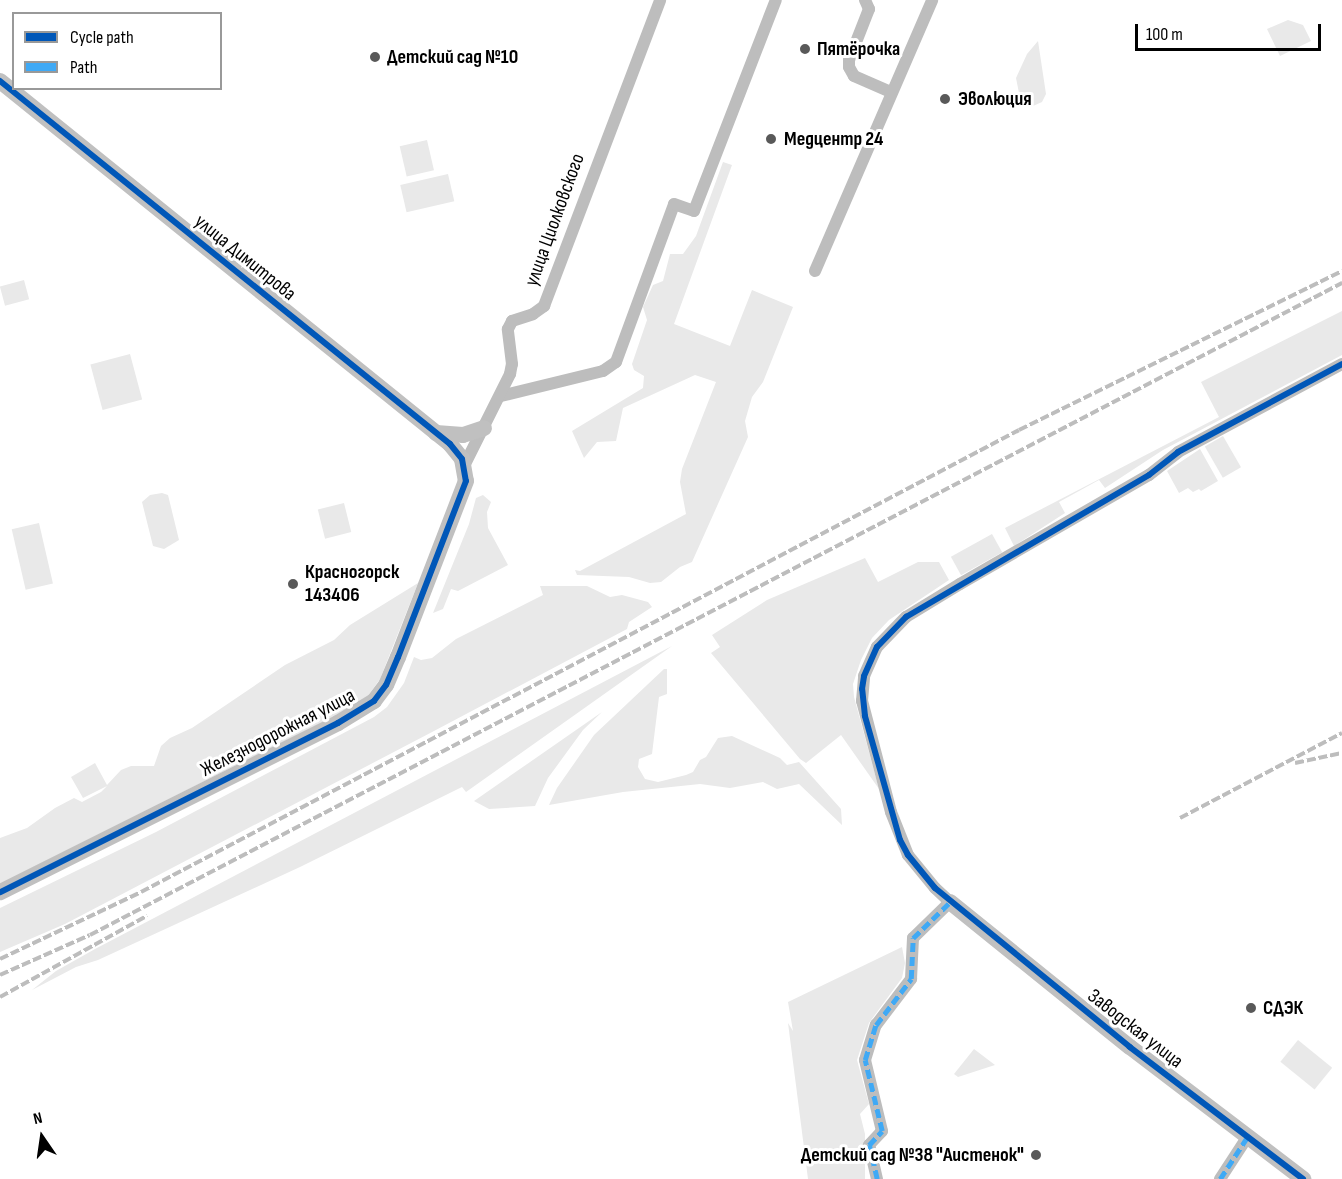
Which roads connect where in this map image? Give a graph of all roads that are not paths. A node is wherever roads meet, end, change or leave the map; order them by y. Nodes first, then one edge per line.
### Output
1 (660, 0) edge
2 (776, 0) edge
3 (865, 0) edge
4 (932, 0) edge
5 (0, 81) edge
6 (891, 92) junction
7 (815, 271) dead end
8 (1342, 364) edge
9 (501, 396) junction
10 (484, 429) junction
11 (436, 433) junction
12 (464, 466) junction
13 (0, 892) edge
14 (950, 902) junction
15 (1248, 1136) junction
16 (877, 1179) edge
17 (1220, 1179) edge
18 (1303, 1179) edge

1 - 9 street, улица Циолковского
2 - 9 street
3 - 6 street
4 - 6 street
5 - 11 street, улица Димитрова
6 - 7 street
8 - 14 street
9 - 10 street, улица Циолковского
10 - 11 street
10 - 12 street, улица Циолковского
11 - 12 street, улица Димитрова
12 - 13 street, Железнодорожная улица
14 - 15 street, Заводская улица
14 - 16 street
15 - 17 street
15 - 18 street, Заводская улица

